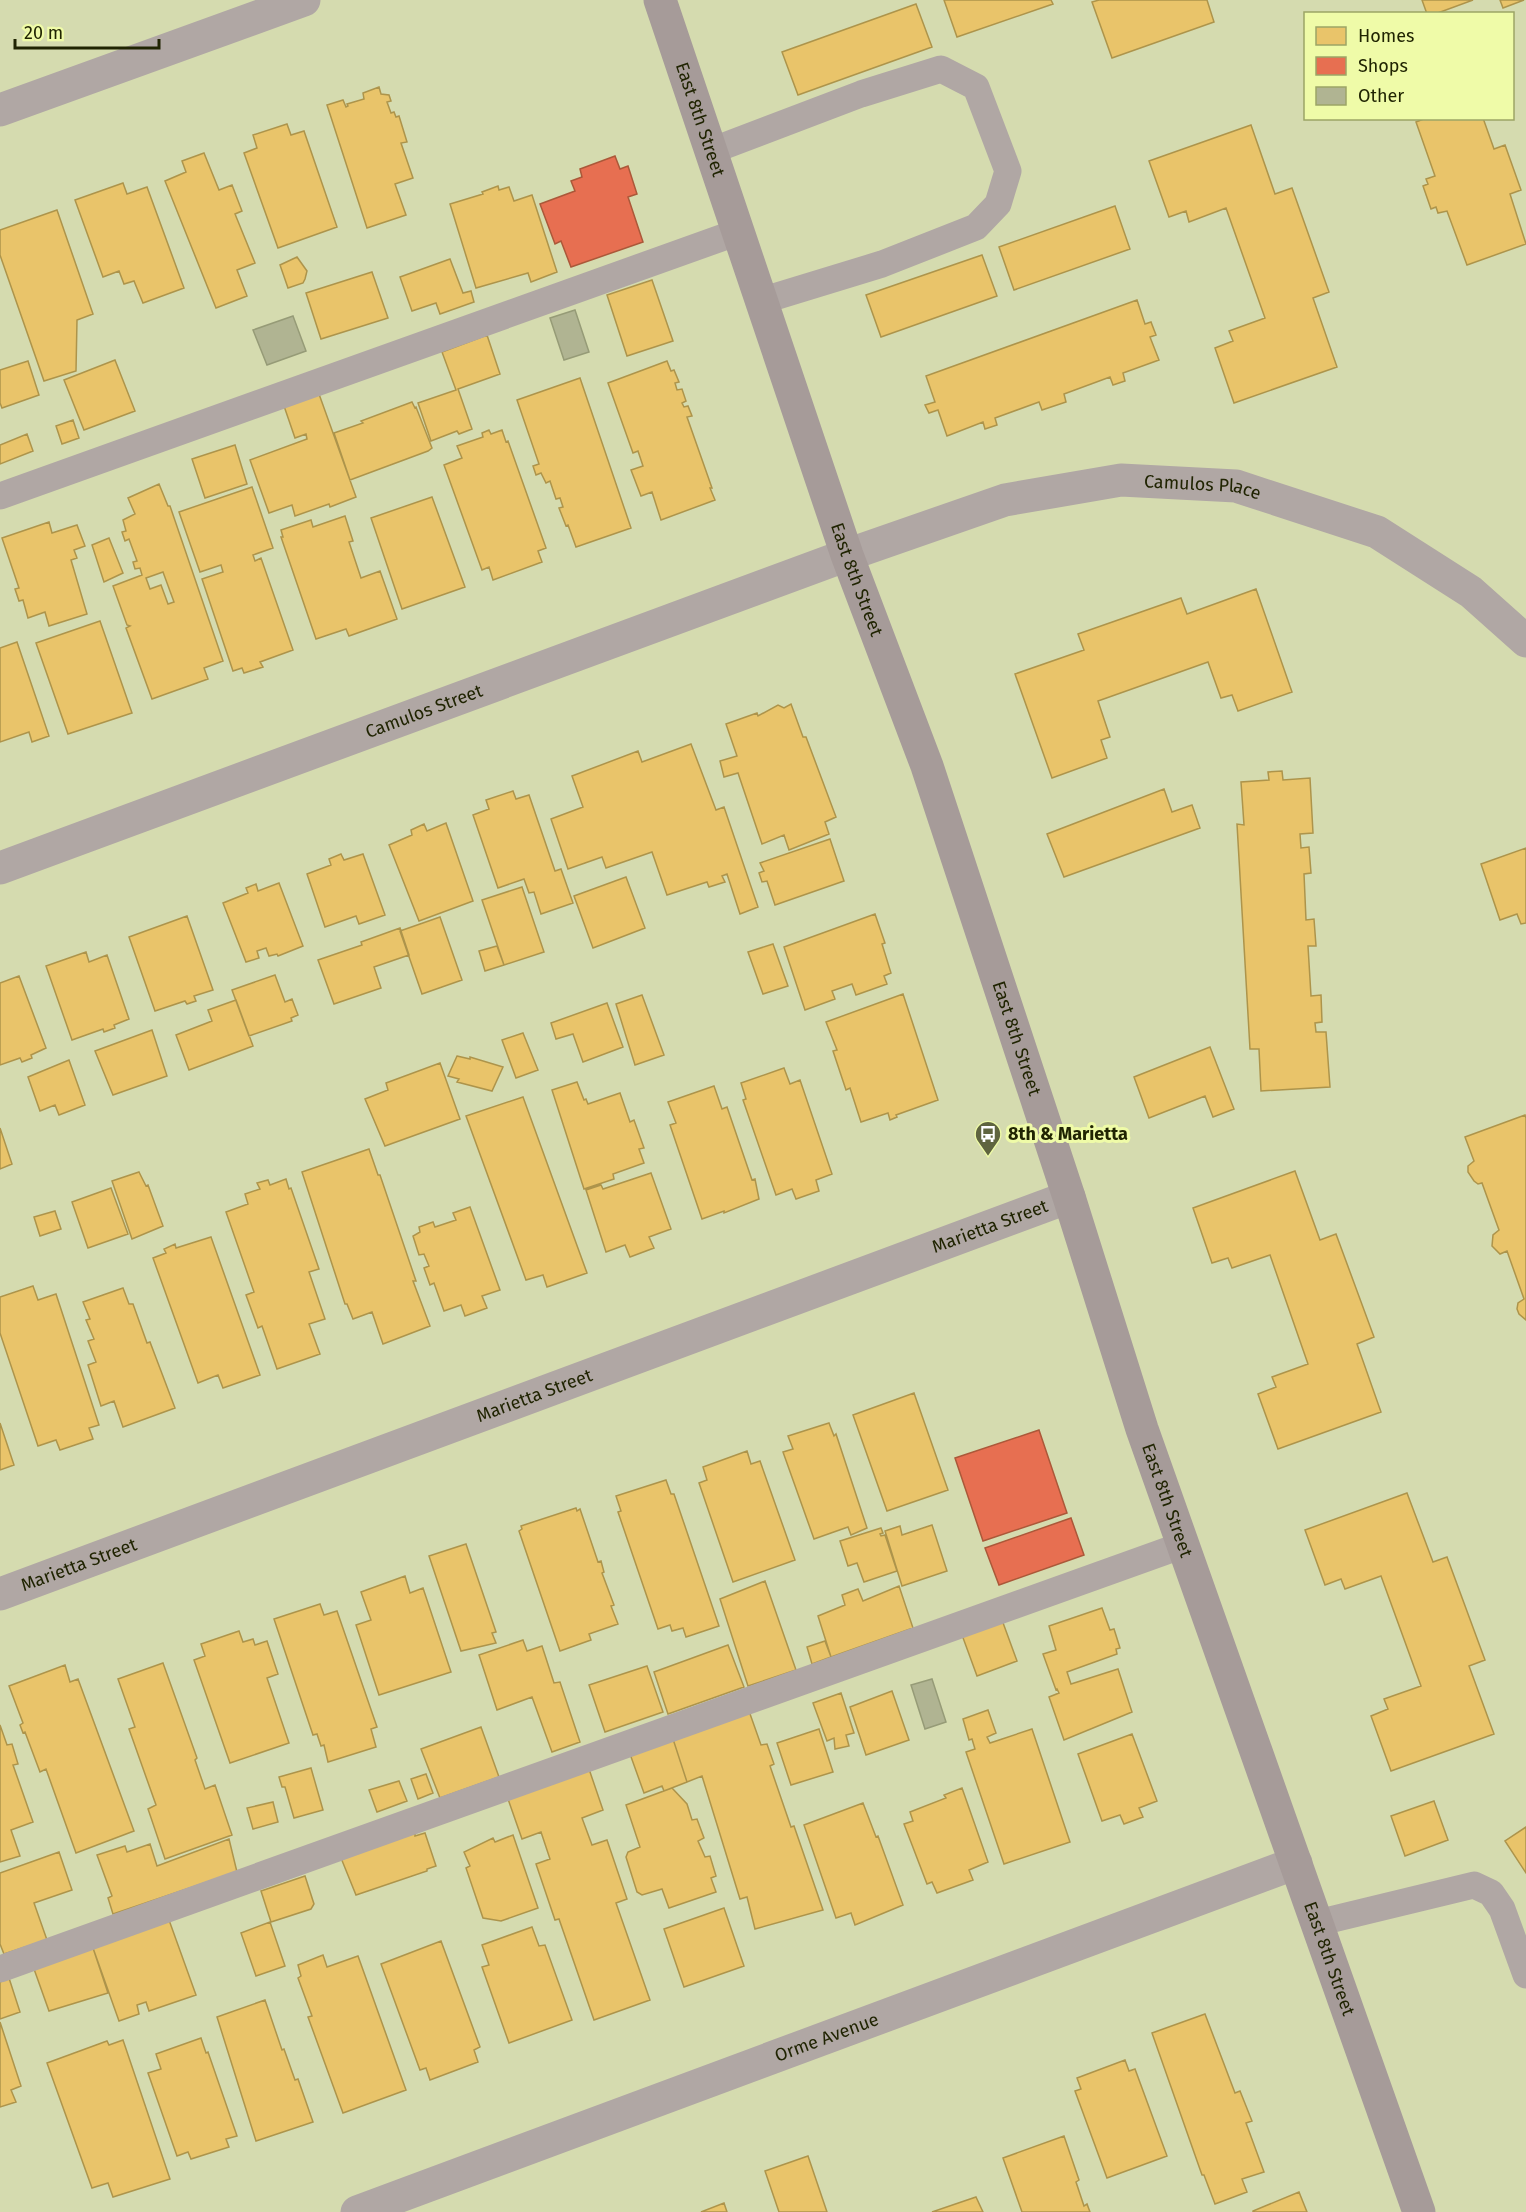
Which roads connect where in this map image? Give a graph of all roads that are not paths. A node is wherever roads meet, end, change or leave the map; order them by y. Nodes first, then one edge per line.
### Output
1 (304, 0) edge
2 (660, 0) edge
3 (0, 110) edge
4 (711, 151) junction
5 (738, 232) junction
6 (761, 301) junction
7 (0, 496) edge
8 (847, 555) junction
9 (1526, 641) edge
10 (0, 868) edge
11 (1069, 1197) junction
12 (1184, 1545) junction
13 (0, 1594) edge
14 (1296, 1863) junction
15 (1317, 1923) junction
16 (0, 1969) edge
17 (1526, 1975) edge
18 (357, 2212) edge
19 (1419, 2212) edge

1 - 3 street
2 - 4 main road, East 8th Street
4 - 5 main road, East 8th Street
4 - 6 lane
5 - 6 main road, East 8th Street
5 - 7 lane
6 - 8 main road, East 8th Street
8 - 9 street, Camulos Place
8 - 10 street, Camulos Street
8 - 11 main road, East 8th Street
11 - 12 main road, East 8th Street
11 - 13 street, Marietta Street
12 - 14 main road, East 8th Street
12 - 16 lane
14 - 15 main road, East 8th Street
14 - 18 street, Orme Avenue
15 - 17 lane
15 - 19 main road, East 8th Street

